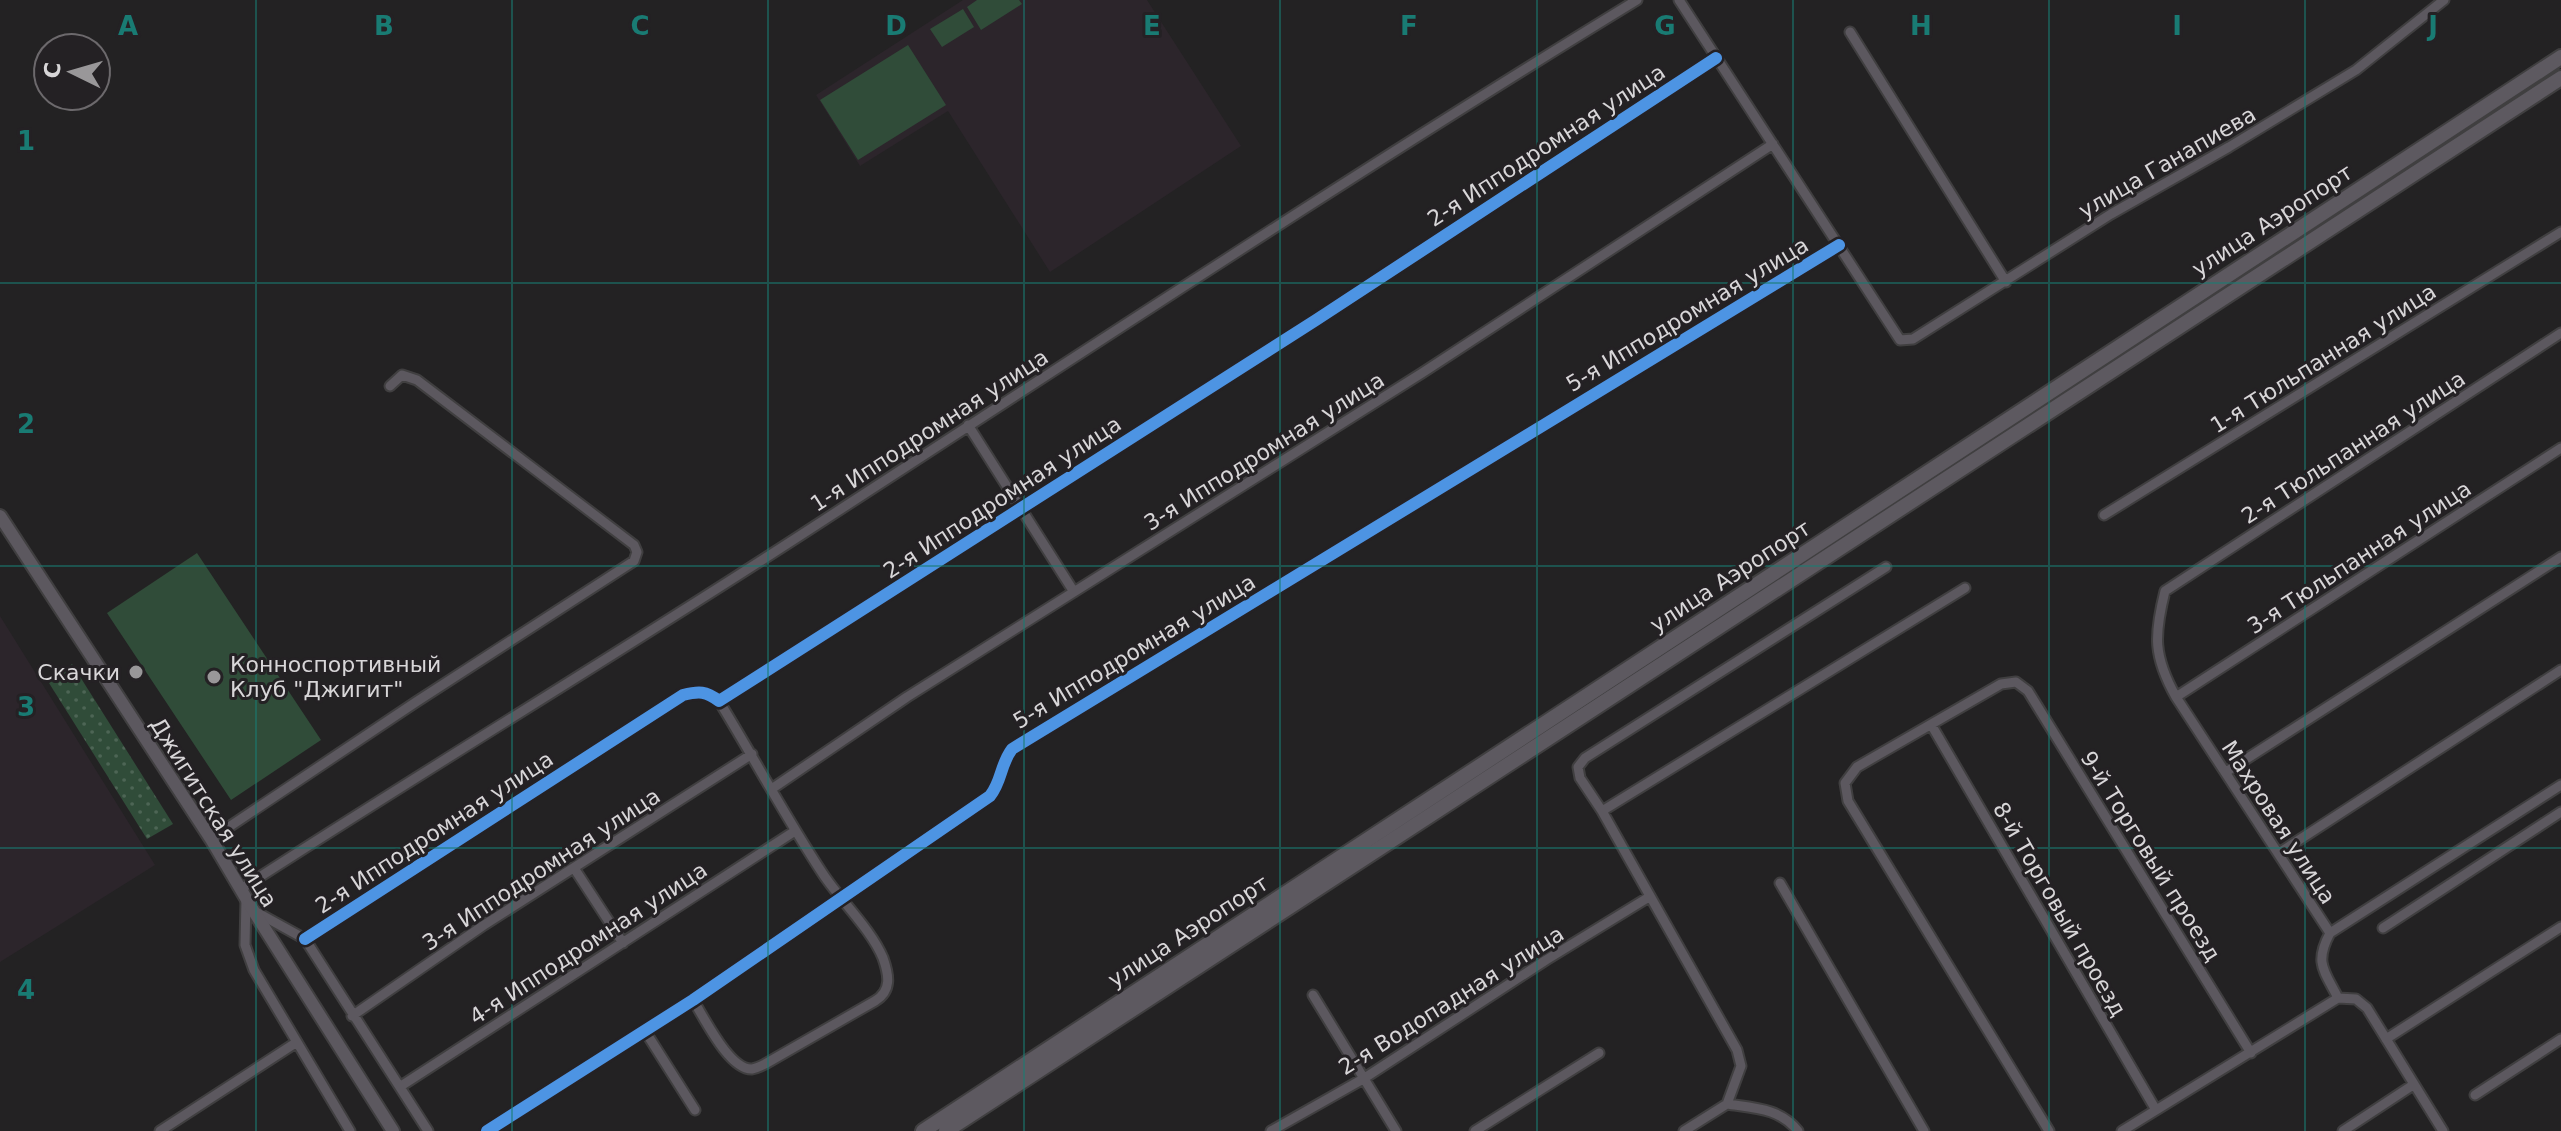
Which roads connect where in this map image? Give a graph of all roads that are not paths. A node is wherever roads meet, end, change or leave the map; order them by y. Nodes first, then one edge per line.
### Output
1 (1637, 0) edge
2 (1679, 0) edge
3 (2444, 0) edge
4 (1850, 32) dead end
5 (2561, 57) edge
6 (1716, 58) junction
7 (2561, 78) edge
8 (1773, 144) junction
9 (2561, 232) edge
10 (1839, 245) junction
11 (2006, 282) junction
12 (2561, 333) edge
13 (390, 386) dead end
14 (968, 425) junction
15 (2561, 448) edge
16 (1021, 508) junction
17 (2104, 515) dead end
18 (0, 516) edge
19 (2561, 557) edge
20 (1886, 567) dead end
21 (1965, 588) dead end
22 (2165, 591) joint
23 (1074, 592) junction
24 (2561, 670) edge
25 (2176, 697) junction
26 (719, 701) junction
27 (1932, 726) junction
28 (752, 754) junction
29 (2226, 772) junction
30 (2561, 785) edge
31 (773, 788) junction
32 (1602, 811) junction
33 (2561, 812) edge
34 (795, 831) junction
35 (211, 839) junction
36 (2279, 853) junction
37 (574, 868) junction
38 (1780, 883) dead end
39 (1649, 897) junction
40 (839, 899) junction
41 (247, 900) junction
42 (2561, 927) edge
43 (2383, 928) dead end
44 (2330, 933) junction
45 (305, 939) junction
46 (623, 943) junction
47 (1313, 995) dead end
48 (2338, 998) junction
49 (693, 1000) junction
50 (352, 1016) junction
51 (645, 1031) junction
52 (2386, 1039) junction
53 (2561, 1039) edge
54 (297, 1042) junction
55 (1599, 1053) dead end
56 (2251, 1053) junction
57 (1363, 1079) junction
58 (2413, 1085) junction
59 (401, 1086) junction
60 (2475, 1095) dead end
61 (1727, 1104) junction
62 (695, 1110) dead end
63 (2156, 1110) junction
64 (160, 1131) edge
65 (350, 1131) edge
66 (393, 1131) edge
67 (428, 1131) edge
68 (487, 1131) edge
69 (923, 1131) edge
70 (946, 1131) edge
71 (1271, 1131) edge
72 (1396, 1131) edge
73 (1475, 1131) edge
74 (1684, 1131) edge
75 (1798, 1131) edge
76 (1924, 1131) edge
77 (2049, 1131) edge
78 (2122, 1131) edge
79 (2343, 1131) edge
80 (2443, 1131) edge

1 - 14 street, 1-я Ипподромная улица
2 - 6 street
3 - 11 street, улица Ганапиева
4 - 11 street
5 - 69 main road, улица Аэропорт
6 - 8 street
6 - 16 street, 2-я Ипподромная улица
7 - 70 main road, улица Аэропорт
8 - 10 street
8 - 23 street, 3-я Ипподромная улица
9 - 17 street, 1-я Тюльпанная улица
10 - 11 street, улица Ганапиева
10 - 40 street, 5-я Ипподромная улица
12 - 22 street, 2-я Тюльпанная улица
13 - 35 street
14 - 16 street
14 - 41 street, 1-я Ипподромная улица
15 - 25 street, 3-я Тюльпанная улица
16 - 23 street
16 - 26 street, 2-я Ипподромная улица
18 - 35 street, Джигитская улица
19 - 29 street
20 - 32 street
21 - 32 street
22 - 25 street, Махровая улица
23 - 31 street, 3-я Ипподромная улица
24 - 36 street
25 - 29 street, Махровая улица
26 - 28 street
26 - 45 street, 2-я Ипподромная улица
27 - 56 street, 9-й Торговый проезд
27 - 63 street, 8-й Торговый проезд
27 - 77 street
28 - 31 street
28 - 37 street, 3-я Ипподромная улица
29 - 36 street, Махровая улица
30 - 44 street
31 - 34 street
32 - 39 street
33 - 43 street
34 - 40 street
34 - 46 street, 4-я Ипподромная улица
35 - 41 street, Джигитская улица
36 - 44 street, Махровая улица
37 - 46 street
37 - 50 street, 3-я Ипподромная улица
38 - 76 street
39 - 57 street, 2-я Водопадная улица
39 - 61 street
40 - 49 street, 5-я Ипподромная улица
40 - 49 street
41 - 45 street
41 - 54 street
41 - 66 street, Джигитская улица
42 - 52 street
44 - 48 street, Махровая улица
45 - 50 street
46 - 59 street, 4-я Ипподромная улица
47 - 57 street
48 - 52 street
48 - 56 street
49 - 51 street, 5-я Ипподромная улица
50 - 59 street
51 - 62 street
51 - 68 street, 5-я Ипподромная улица
52 - 58 street
53 - 60 street
54 - 64 street
54 - 65 street
55 - 73 street
56 - 63 street
57 - 71 street, 2-я Водопадная улица
57 - 72 street
58 - 79 street
58 - 80 street
59 - 67 street
61 - 74 street
61 - 75 street
63 - 78 street

